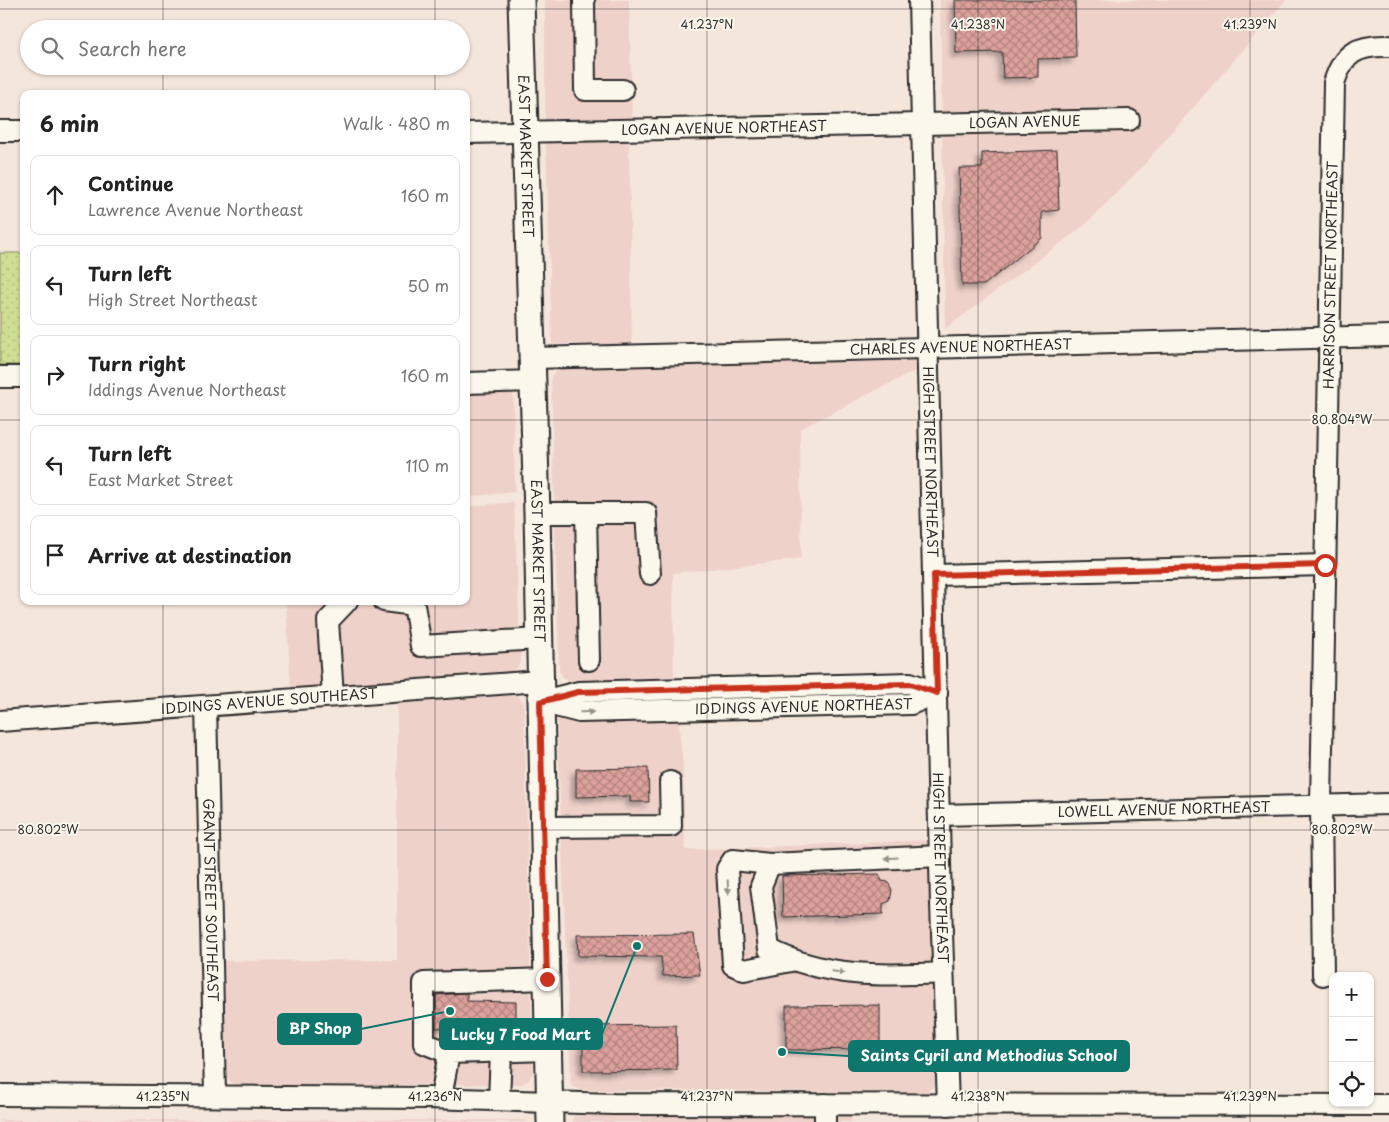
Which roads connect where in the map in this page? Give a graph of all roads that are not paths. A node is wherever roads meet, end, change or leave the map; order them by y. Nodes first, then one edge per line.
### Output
1 (521, 0) edge
2 (584, 0) edge
3 (918, 0) edge
4 (1389, 46) edge
5 (623, 90) dead end
6 (1130, 120) dead end
7 (921, 123) junction
8 (0, 131) edge
9 (20, 131) edge
10 (470, 133) edge
11 (525, 133) junction
12 (1389, 336) edge
13 (1329, 337) junction
14 (928, 347) junction
15 (533, 370) junction
16 (0, 377) edge
17 (20, 377) edge
18 (470, 382) edge
19 (537, 513) junction
20 (586, 513) junction
21 (1325, 565) junction
22 (650, 574) dead end
23 (934, 575) junction
24 (343, 605) edge
25 (414, 605) edge
26 (539, 639) junction
27 (589, 660) dead end
28 (540, 691) junction
29 (937, 693) junction
30 (333, 696) junction
31 (206, 706) junction
32 (0, 721) edge
33 (670, 782) dead end
34 (1320, 804) junction
35 (1389, 804) edge
36 (939, 815) junction
37 (543, 827) junction
38 (940, 856) junction
39 (770, 864) junction
40 (790, 961) junction
41 (943, 973) junction
42 (1323, 975) dead end
43 (547, 979) junction
44 (548, 1050) junction
45 (500, 1052) junction
46 (449, 1053) junction
47 (215, 1094) junction
48 (0, 1095) edge
49 (441, 1098) junction
50 (500, 1100) junction
51 (948, 1105) junction
52 (1389, 1105) edge
53 (550, 1112) edge
54 (699, 1113) edge
55 (825, 1113) edge

1 - 11 main road, EAST MARKET STREET
2 - 5 street
3 - 7 street, HIGH STREET NORTHEAST
4 - 13 street, HARRISON STREET NORTHEAST
6 - 7 street, LOGAN AVENUE
7 - 11 street, LOGAN AVENUE NORTHEAST
7 - 14 street, HIGH STREET NORTHEAST
8 - 9 street
10 - 11 street, LOGAN AVENUE NORTHEAST
11 - 15 main road, EAST MARKET STREET
12 - 13 street, CHARLES AVENUE NORTHEAST
13 - 14 street, CHARLES AVENUE NORTHEAST
13 - 21 street, HARRISON STREET NORTHEAST
14 - 15 street, CHARLES AVENUE NORTHEAST
14 - 23 street, HIGH STREET NORTHEAST
15 - 18 street, CHARLES AVENUE NORTHEAST
15 - 19 main road, EAST MARKET STREET
16 - 17 street
19 - 20 street
19 - 26 main road, EAST MARKET STREET
20 - 22 street
20 - 27 street
21 - 23 street
21 - 34 street, HARRISON STREET NORTHEAST
23 - 29 street, HIGH STREET NORTHEAST
24 - 30 street
25 - 26 street
26 - 28 main road, EAST MARKET STREET
28 - 29 street, IDDINGS AVENUE NORTHEAST
28 - 30 street, IDDINGS AVENUE SOUTHEAST
28 - 37 main road, EAST MARKET STREET
29 - 36 street, HIGH STREET NORTHEAST
30 - 31 street, IDDINGS AVENUE SOUTHEAST
31 - 32 street, IDDINGS AVENUE SOUTHEAST
31 - 47 street, GRANT STREET SOUTHEAST
33 - 37 street
34 - 35 street, LOWELL AVENUE NORTHEAST
34 - 36 street, LOWELL AVENUE NORTHEAST
34 - 42 street, HARRISON STREET NORTHEAST
36 - 38 street, HIGH STREET NORTHEAST
37 - 43 main road, EAST MARKET STREET
38 -> 39 street
38 - 41 street, HIGH STREET NORTHEAST
39 - 40 street
39 -> 40 street
40 -> 41 street
41 - 51 street, HIGH STREET NORTHEAST
43 - 44 main road, EAST MARKET STREET
43 - 46 street
44 - 45 street
44 - 53 main road, EAST MARKET STREET
45 - 46 street
45 - 50 street
46 - 49 street
47 - 48 street
47 - 49 street
49 - 50 street
50 - 53 street
51 - 52 street
51 - 55 street
53 - 54 street
54 - 55 street

